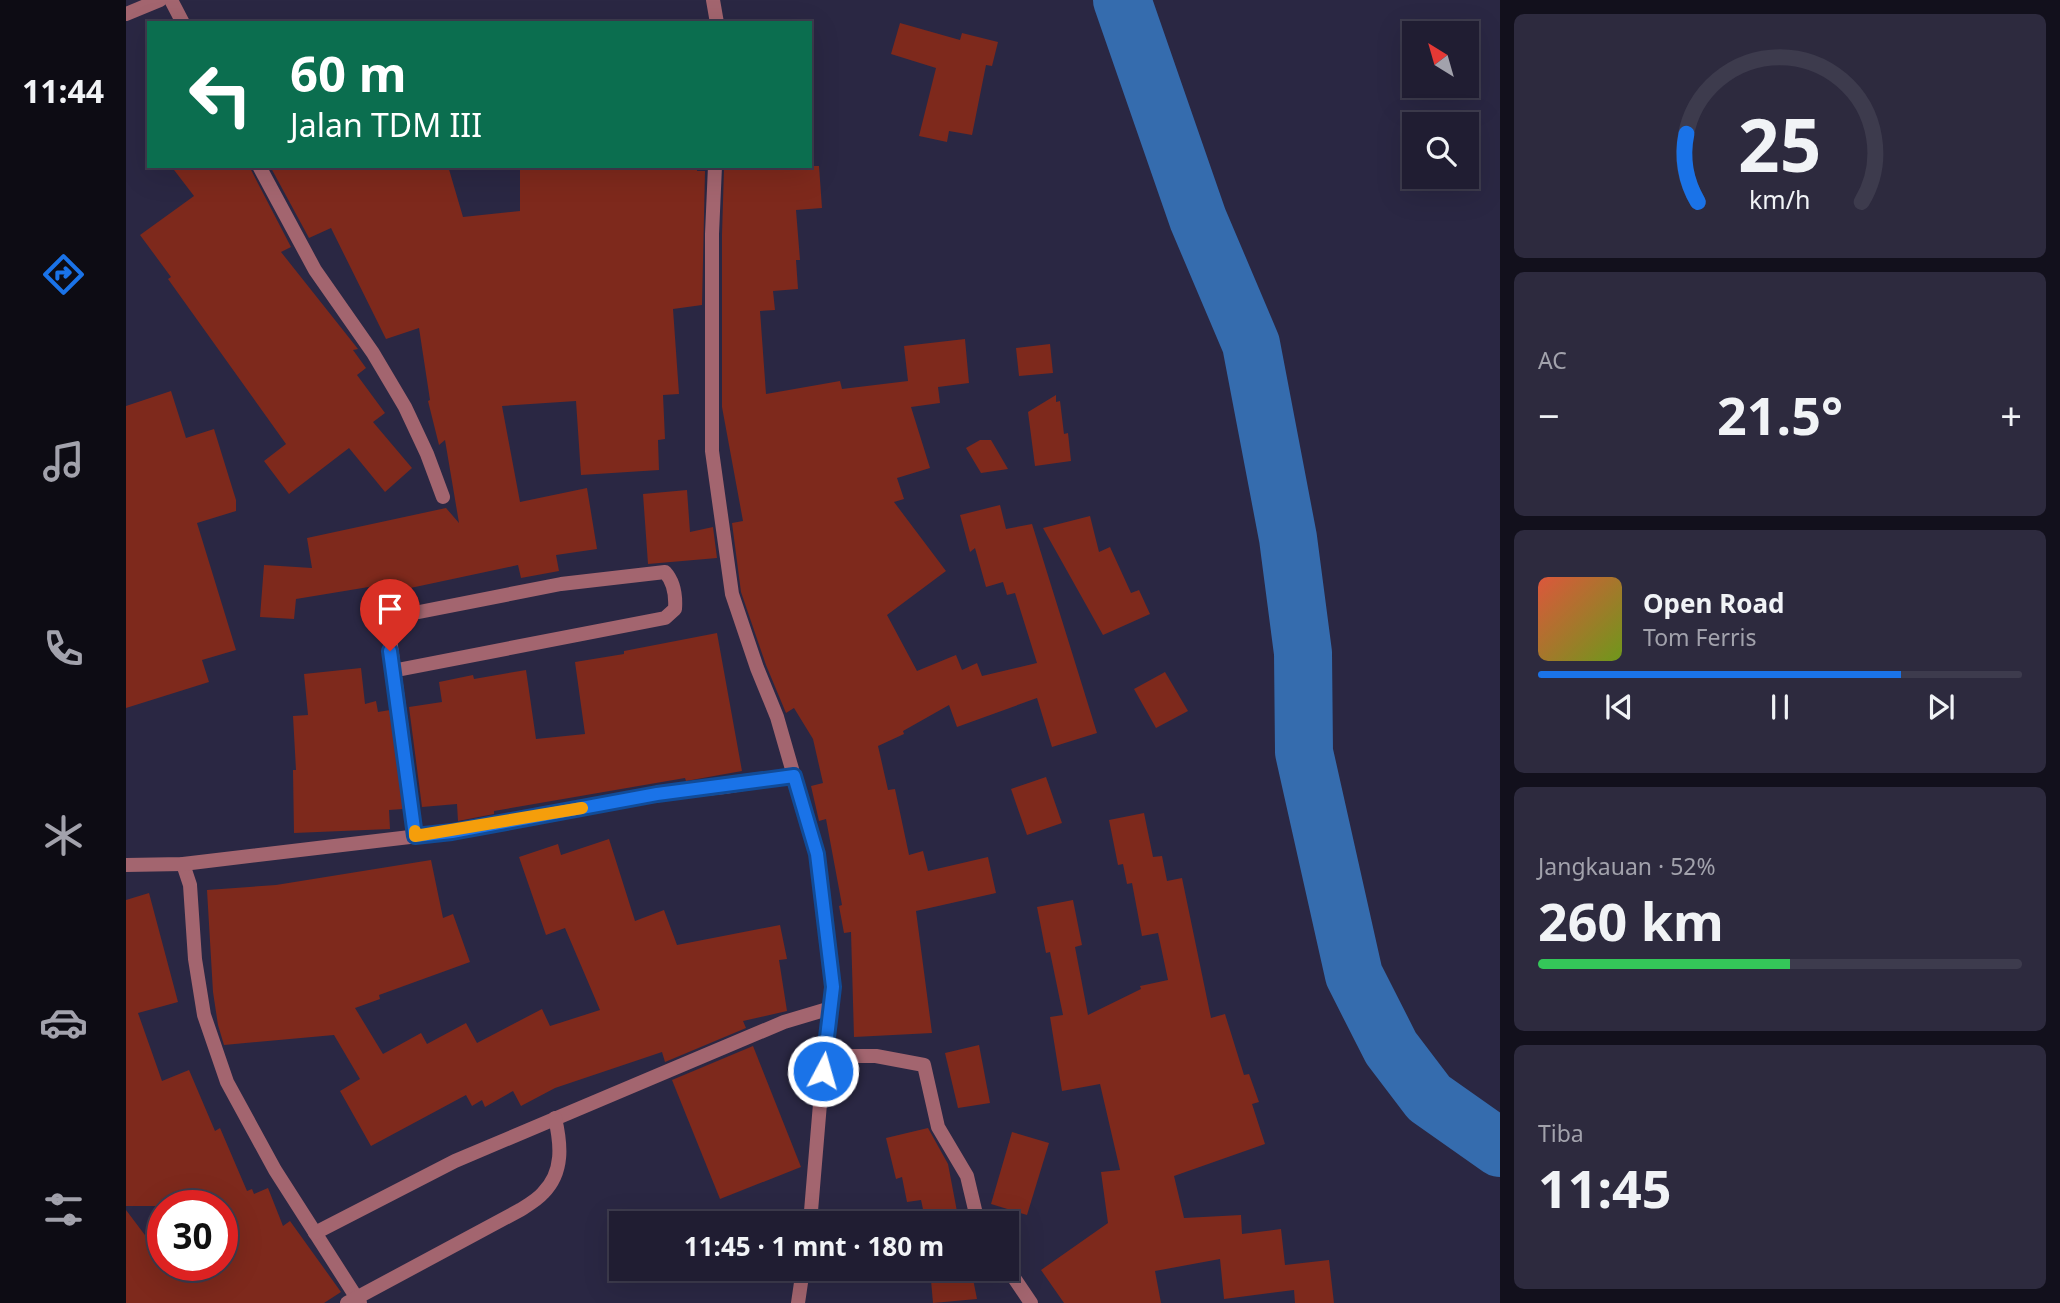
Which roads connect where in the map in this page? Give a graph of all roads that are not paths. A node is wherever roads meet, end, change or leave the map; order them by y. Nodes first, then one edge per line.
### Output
1 (160, 0) edge
2 (170, 0) edge
3 (713, 0) edge
4 (126, 14) edge
5 (182, 21) edge
6 (717, 21) edge
7 (260, 168) edge
8 (715, 168) edge
9 (443, 497) dead end
10 (392, 671) junction
11 (794, 776) junction
12 (415, 836) junction
13 (183, 864) junction
14 (126, 865) edge
15 (831, 1008) junction
16 (824, 1056) junction
17 (555, 1118) junction
18 (811, 1211) edge
19 (977, 1211) edge
20 (315, 1233) junction
21 (802, 1281) edge
22 (1016, 1281) edge
23 (354, 1301) edge
24 (799, 1303) edge
25 (1031, 1303) edge

1 - 4 street
2 - 5 street
3 - 6 street
7 - 9 street
8 - 11 street
10 - 10 street
10 - 12 street
11 - 12 street
11 - 15 street
12 - 13 street
13 - 14 street
13 - 20 street
15 - 16 street
15 - 17 street
16 - 18 street
16 - 19 street
17 - 20 street
17 - 23 street
20 - 23 street
21 - 24 street
22 - 25 street

